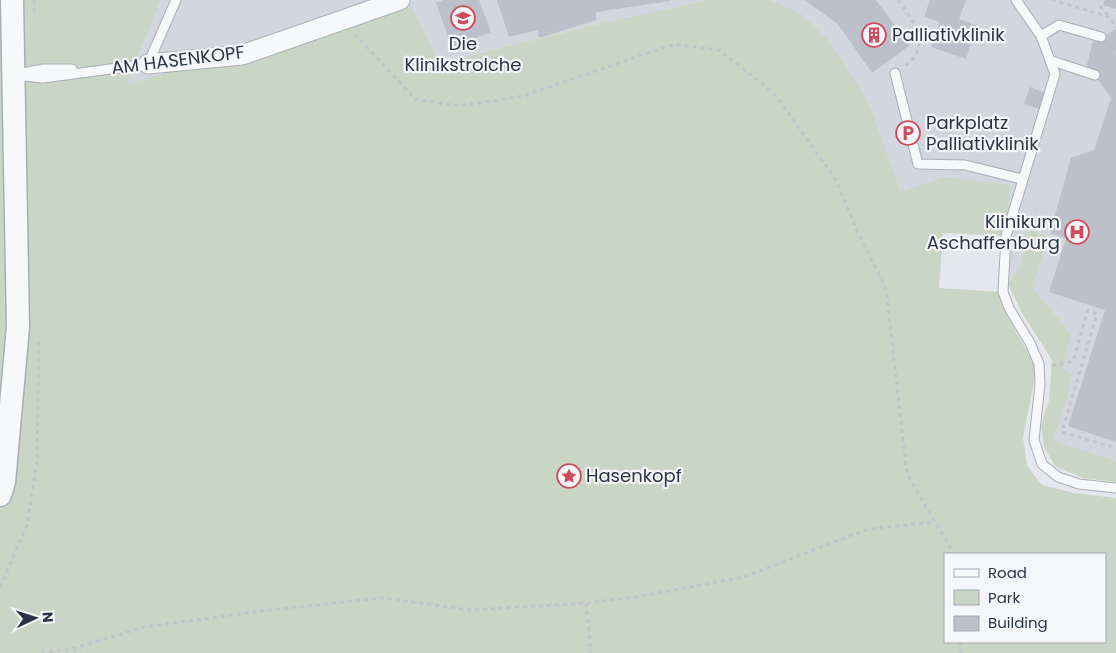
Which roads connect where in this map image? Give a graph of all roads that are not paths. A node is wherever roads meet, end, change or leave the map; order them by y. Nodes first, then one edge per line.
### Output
1 (12, 0) edge
2 (176, 0) edge
3 (400, 0) edge
4 (1016, 0) edge
5 (1041, 36) junction
6 (1101, 37) dead end
7 (1052, 61) junction
8 (148, 64) junction
9 (895, 73) dead end
10 (13, 75) junction
11 (1095, 75) dead end
12 (1022, 179) junction
13 (1116, 488) edge
14 (0, 495) edge

1 - 10 street
2 - 8 lane
3 - 8 street, AM HASENKOPF
4 - 5 lane
5 - 6 lane
5 - 7 lane
7 - 11 lane
7 - 12 lane
8 - 10 lane, AM HASENKOPF
9 - 12 lane
10 - 14 street
12 - 13 lane

